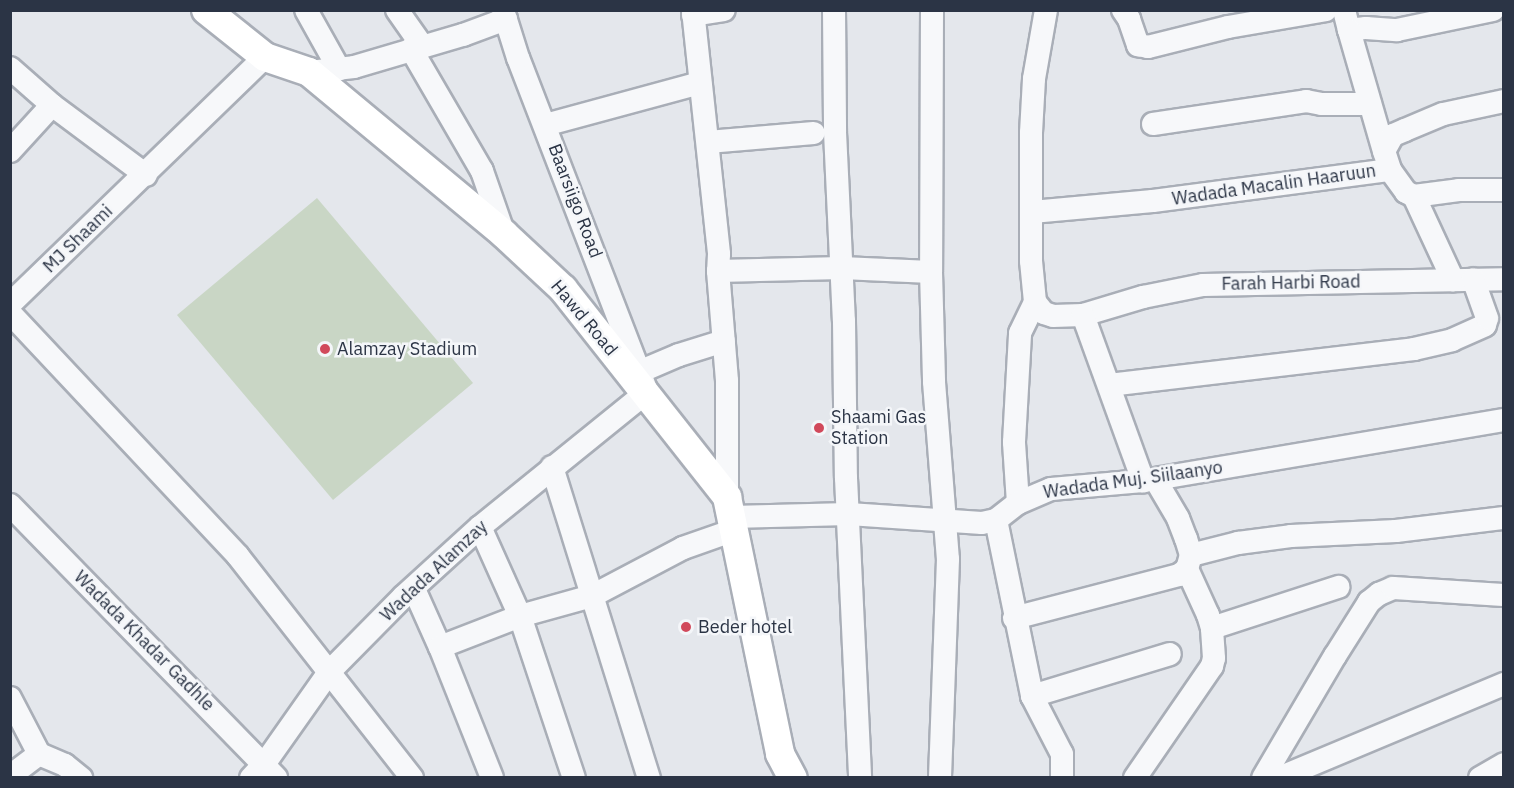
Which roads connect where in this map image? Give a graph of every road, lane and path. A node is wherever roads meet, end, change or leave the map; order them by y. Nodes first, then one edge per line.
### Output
1 (206, 10) edge
2 (306, 10) edge
3 (397, 10) edge
4 (724, 10) edge
5 (834, 10) edge
6 (932, 10) edge
7 (1046, 10) edge
8 (1123, 10) edge
9 (1326, 10) edge
10 (1493, 10) edge
11 (693, 13) edge
12 (504, 15) edge
13 (1346, 20) edge
14 (417, 48) junction
15 (266, 57) junction
16 (10, 69) edge
17 (339, 69) junction
18 (309, 72) junction
19 (700, 83) junction
20 (1503, 101) edge
21 (1370, 104) junction
22 (52, 105) junction
23 (545, 124) junction
24 (1153, 124) dead end
25 (814, 133) dead end
26 (708, 142) junction
27 (10, 151) edge
28 (1387, 160) junction
29 (146, 175) junction
30 (1503, 190) edge
31 (1414, 196) junction
32 (1032, 212) junction
33 (504, 234) junction
34 (842, 268) junction
35 (718, 271) junction
36 (931, 272) junction
37 (1503, 279) edge
38 (1463, 280) junction
39 (1035, 302) junction
40 (10, 304) edge
41 (10, 314) edge
42 (1083, 315) junction
43 (724, 341) junction
44 (643, 382) junction
45 (1108, 385) junction
46 (1503, 420) edge
47 (552, 467) junction
48 (1149, 480) junction
49 (1018, 503) junction
50 (10, 505) edge
51 (849, 514) junction
52 (731, 515) junction
53 (1503, 518) edge
54 (944, 519) junction
55 (996, 520) junction
56 (480, 527) junction
57 (1189, 562) junction
58 (1338, 587) dead end
59 (414, 589) junction
60 (1503, 595) edge
61 (592, 596) junction
62 (520, 616) junction
63 (1014, 618) junction
64 (1212, 628) junction
65 (440, 647) junction
66 (1170, 654) dead end
67 (330, 671) junction
68 (1503, 684) edge
69 (1032, 696) junction
70 (10, 698) edge
71 (39, 754) junction
72 (1503, 764) edge
73 (787, 766) edge
74 (264, 773) edge
75 (10, 776) edge
76 (81, 777) edge
77 (412, 777) edge
78 (492, 777) edge
79 (574, 777) edge
80 (649, 777) edge
81 (860, 777) edge
82 (940, 777) edge
83 (1062, 777) edge
84 (1135, 777) edge
85 (1263, 777) edge
86 (1279, 777) edge
87 (1480, 777) edge

1 - 15 main road, Hawd Road
2 - 17 street
3 - 14 street
4 - 11 street
5 - 34 street
6 - 36 street
7 - 32 street
8 - 9 street
10 - 13 street
11 - 19 street
12 - 14 street
12 - 23 street, Baarsiigo Road
13 - 21 street
14 - 17 street
14 - 33 street
15 - 18 main road, Hawd Road
15 - 29 street, MJ Shaami
16 - 22 street
17 - 18 street
18 - 33 main road, Hawd Road
19 - 23 street
19 - 26 street
20 - 28 street
21 - 24 street
21 - 28 street
22 - 27 street
22 - 29 street
23 - 44 street, Baarsiigo Road
25 - 26 street
26 - 35 street
28 - 31 street, Wadada Macalin Haaruun
28 - 32 street, Wadada Macalin Haaruun
29 - 40 street, MJ Shaami
30 - 31 street
31 - 38 street, Wadada Macalin Haaruun
32 - 39 street
33 - 44 main road, Hawd Road
34 - 35 street
34 - 36 street
34 - 51 street
35 - 43 street
36 - 54 street
37 - 38 street, Farah Harbi Road
38 - 42 street, Farah Harbi Road
38 - 45 street, Wadada Macalin Haaruun
39 - 42 street, Farah Harbi Road
39 - 49 street
41 - 67 street
42 - 45 street
43 - 44 street, Wadada Alamzay
43 - 52 street
44 - 47 street, Wadada Alamzay
44 - 52 main road, Hawd Road
45 - 48 street
46 - 48 street, Wadada Muj. Siilaanyo
47 - 56 street, Wadada Alamzay
47 - 61 street
48 - 49 street, Wadada Muj. Siilaanyo
48 - 57 street
49 - 55 street, Wadada Muj. Siilaanyo
50 - 74 street, Wadada Khadar Gadhle
51 - 52 street
51 - 54 street
51 - 81 street
52 - 61 street
52 - 73 main road, Hawd Road
53 - 57 street
54 - 55 street
54 - 82 street
55 - 63 street
56 - 59 street, Wadada Alamzay
56 - 62 street
57 - 63 street
57 - 64 street
58 - 64 street
59 - 65 street
59 - 67 street, Wadada Alamzay
60 - 85 street
61 - 62 street
61 - 80 street
62 - 65 street
62 - 79 street
63 - 69 street
64 - 84 street
65 - 78 street
66 - 69 street
67 - 74 street, Wadada Alamzay
67 - 77 street
68 - 86 street
69 - 83 street
70 - 71 street
71 - 75 street
71 - 76 street
72 - 87 street

